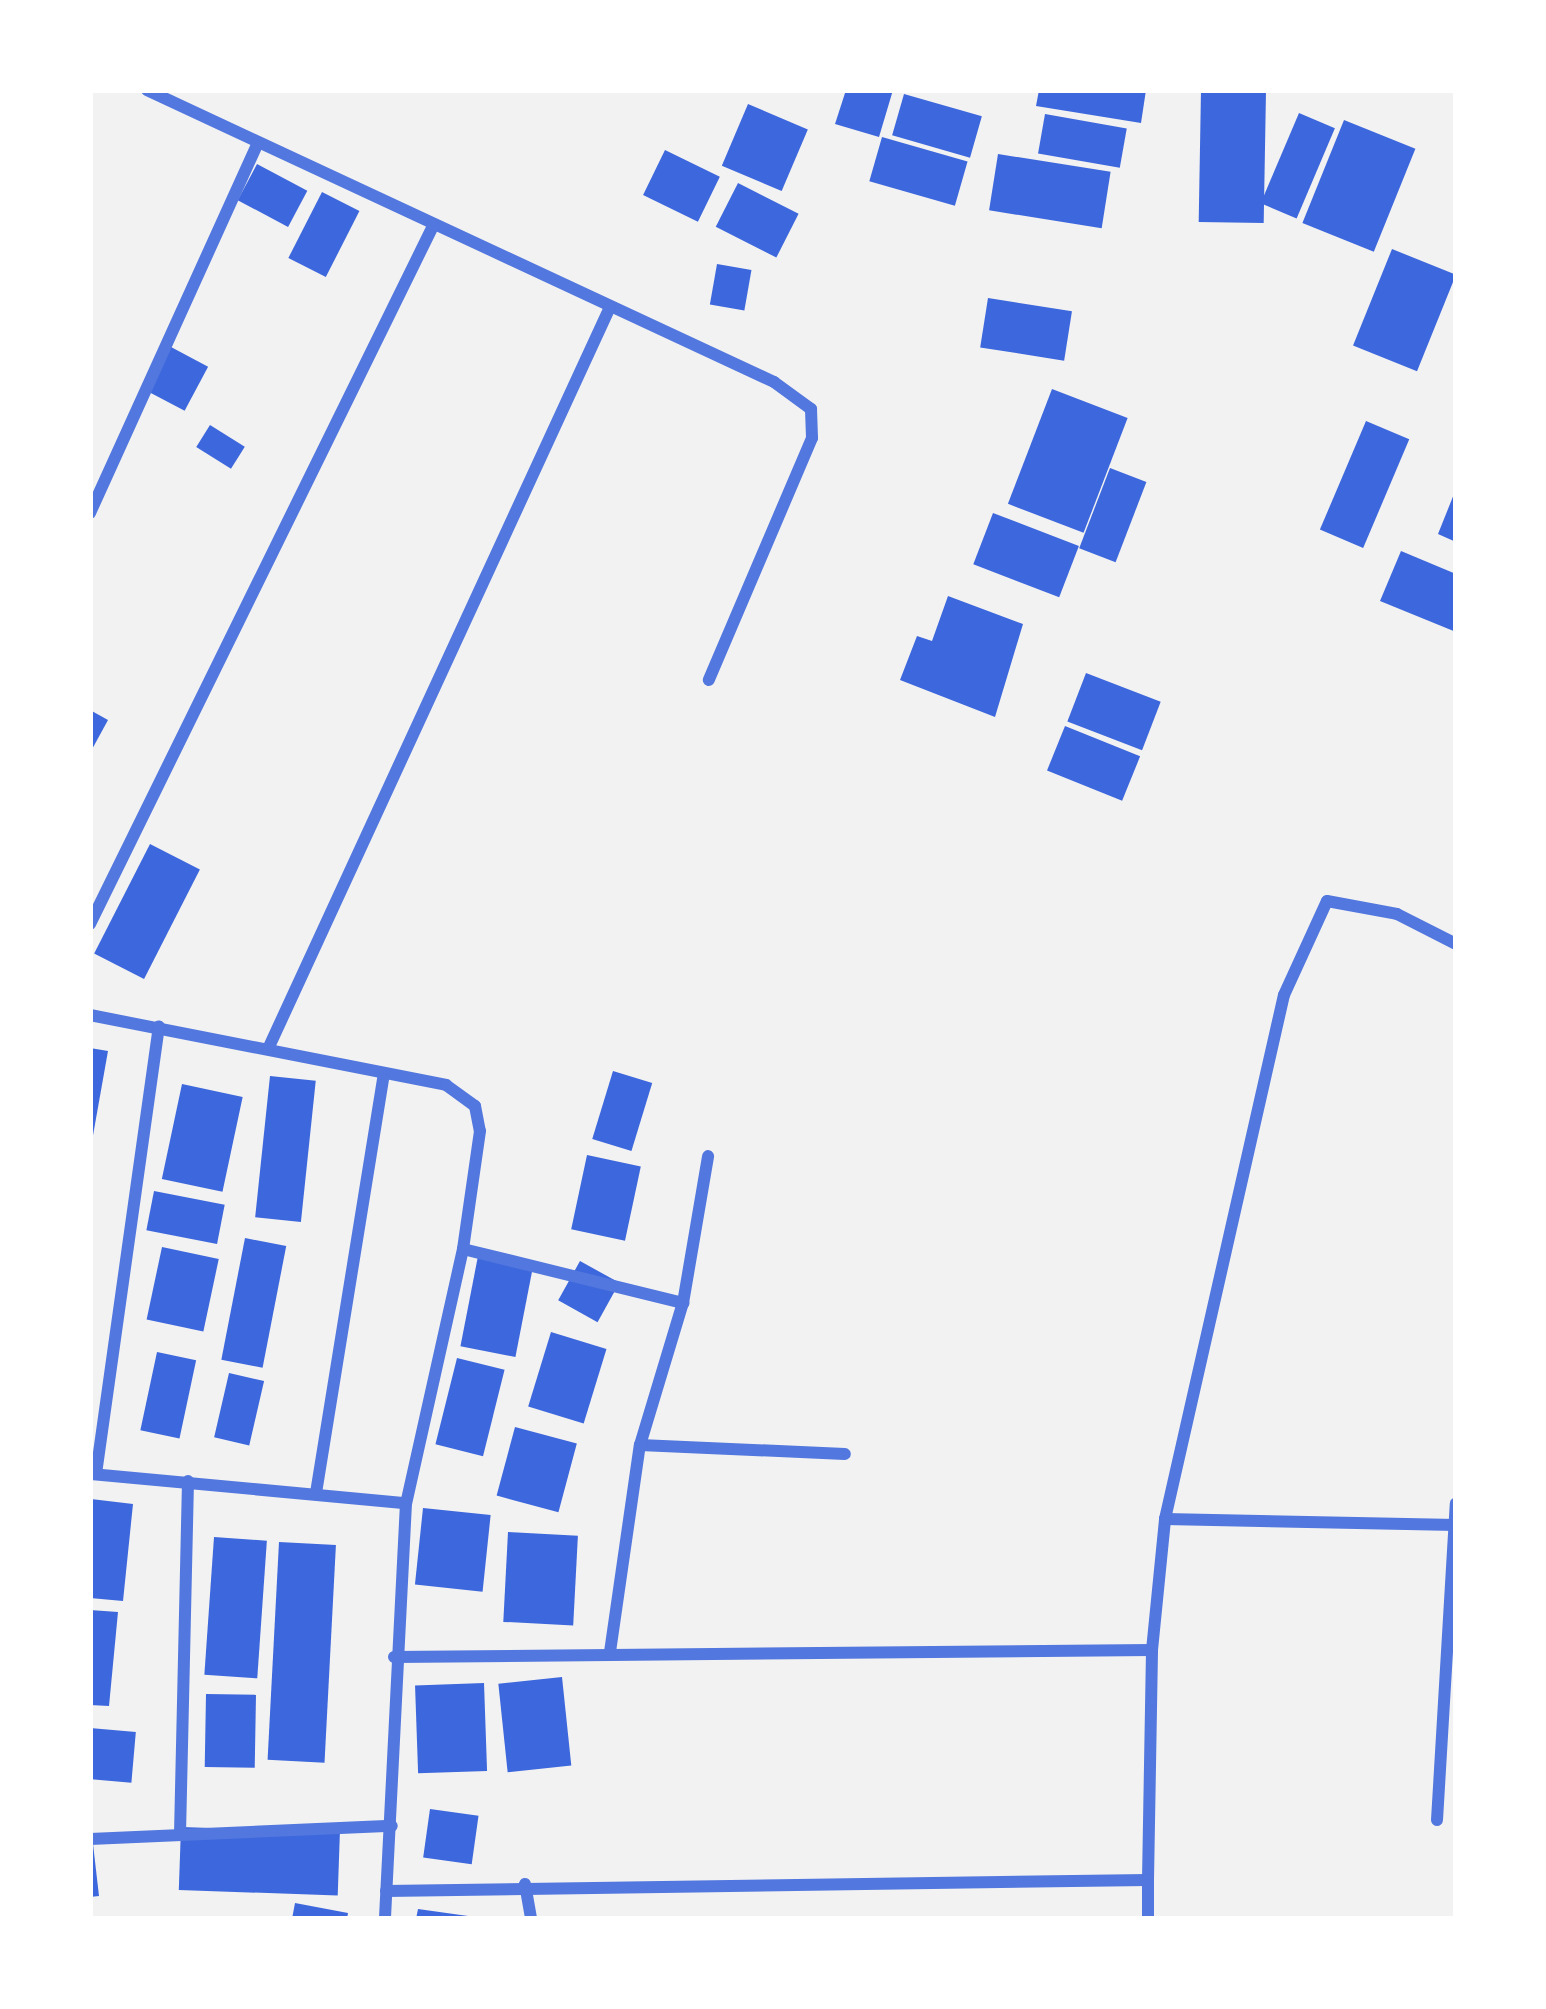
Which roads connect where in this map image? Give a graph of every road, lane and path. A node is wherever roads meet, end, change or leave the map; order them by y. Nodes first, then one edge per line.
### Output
1 (148, 90) edge
2 (258, 143) junction
3 (433, 226) junction
4 (610, 308) junction
5 (90, 513) edge
6 (709, 680) dead end
7 (90, 924) edge
8 (1456, 944) edge
9 (90, 1015) edge
10 (159, 1026) junction
11 (268, 1049) junction
12 (384, 1073) junction
13 (708, 1156) dead end
14 (463, 1249) junction
15 (683, 1303) junction
16 (640, 1445) junction
17 (845, 1454) dead end
18 (93, 1474) edge
19 (188, 1480) junction
20 (316, 1493) junction
21 (406, 1503) junction
22 (1456, 1504) edge
23 (1165, 1519) junction
24 (1453, 1525) edge
25 (1152, 1650) junction
26 (610, 1652) junction
27 (394, 1657) junction
28 (1437, 1820) dead end
29 (392, 1826) junction
30 (180, 1834) junction
31 (90, 1839) edge
32 (1148, 1880) junction
33 (525, 1885) junction
34 (386, 1891) junction
35 (385, 1919) edge
36 (531, 1919) edge
37 (1148, 1919) edge

1 - 2 street
2 - 3 street
2 - 5 street
3 - 4 street
3 - 7 street
4 - 6 street
4 - 11 street
8 - 23 street
9 - 10 street
10 - 11 street
10 - 18 street
11 - 12 street
12 - 14 street
12 - 20 street
13 - 15 street
14 - 15 street
14 - 21 street
15 - 16 street
16 - 17 street
16 - 26 street
18 - 19 street
19 - 20 street
19 - 30 street
20 - 21 street
21 - 27 street
22 - 24 street
23 - 24 street
23 - 25 street
24 - 28 street
25 - 26 street
25 - 32 street
26 - 27 street
27 - 29 street
29 - 30 street
29 - 34 street
30 - 31 street
32 - 33 street
32 - 37 street
33 - 34 street
33 - 36 street
34 - 35 street

